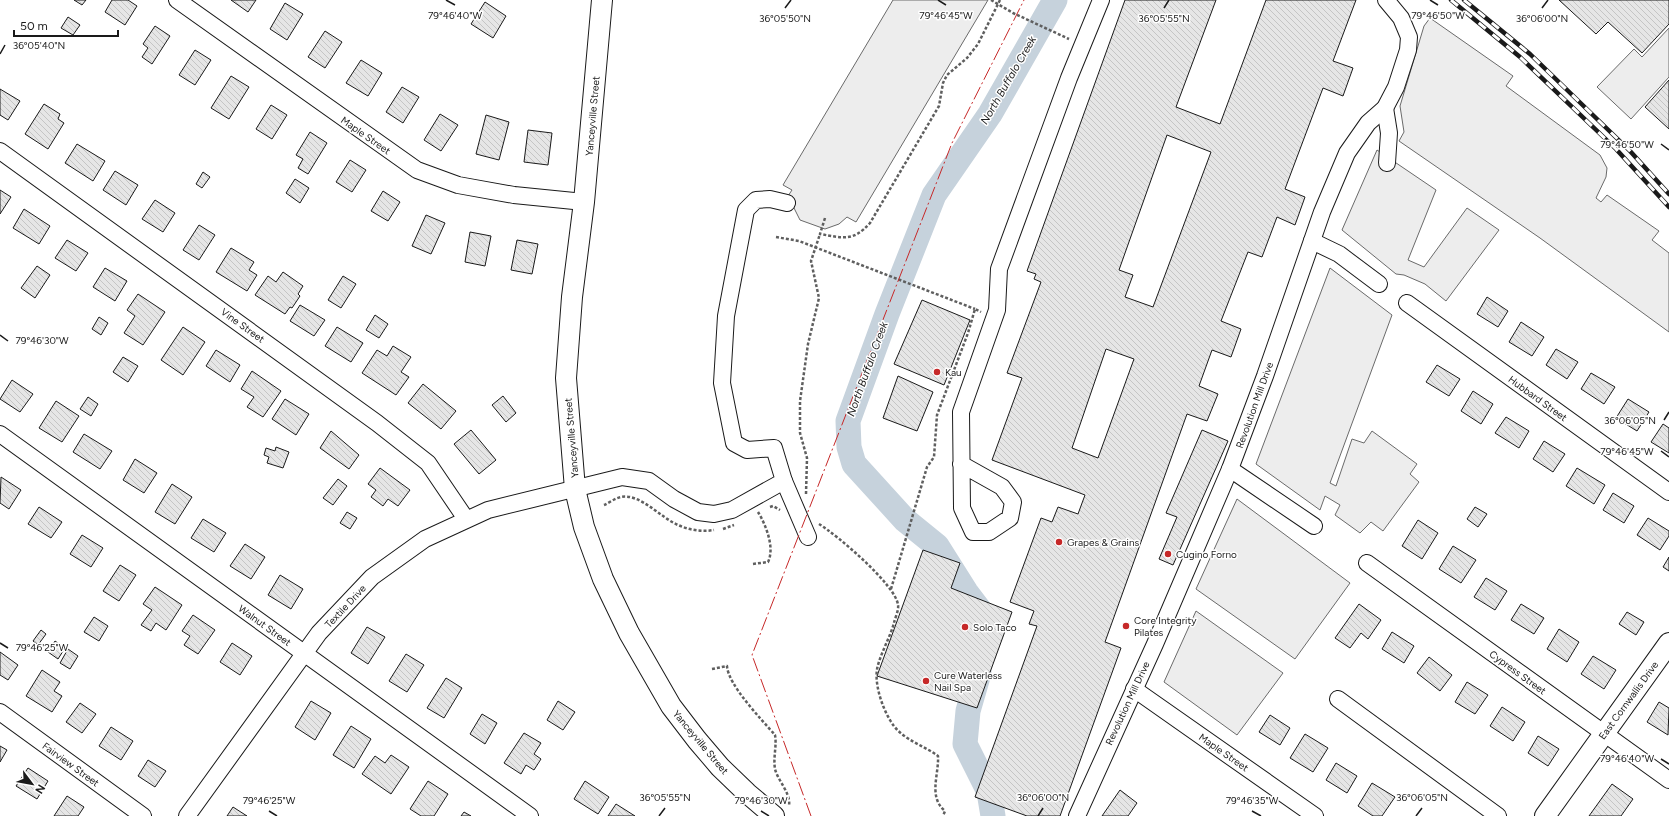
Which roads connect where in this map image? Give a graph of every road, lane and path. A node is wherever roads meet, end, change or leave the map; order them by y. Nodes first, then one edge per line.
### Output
1 (177, 0) edge
2 (602, 0) edge
3 (991, 0) edge
4 (1000, 0) edge
5 (1101, 0) edge
6 (1386, 0) edge
7 (999, 4) junction
8 (1063, 36) dead end
9 (1385, 108) junction
10 (0, 150) edge
11 (1388, 163) dead end
12 (584, 202) junction
13 (787, 203) dead end
14 (825, 218) dead end
15 (820, 234) junction
16 (776, 237) dead end
17 (1312, 241) junction
18 (815, 248) junction
19 (1379, 284) dead end
20 (1407, 303) dead end
21 (975, 309) junction
22 (994, 317) junction
23 (0, 434) edge
24 (961, 464) dead end
25 (1230, 469) junction
26 (784, 481) junction
27 (575, 489) junction
28 (1669, 492) edge
29 (806, 500) dead end
30 (758, 512) dead end
31 (466, 519) junction
32 (817, 523) dead end
33 (1314, 526) dead end
34 (808, 537) dead end
35 (1367, 563) dead end
36 (753, 564) dead end
37 (891, 589) junction
38 (1669, 643) edge
39 (304, 653) junction
40 (712, 669) dead end
41 (1134, 689) junction
42 (1338, 699) dead end
43 (0, 712) edge
44 (1604, 733) junction
45 (1669, 780) edge
46 (782, 811) edge
47 (526, 815) edge
48 (143, 816) edge
49 (187, 816) edge
50 (943, 816) edge
51 (1077, 816) edge
52 (1315, 816) edge
53 (1498, 816) edge
54 (1545, 816) edge

1 - 12 street, Maple Street
2 - 12 main road, Yanceyville Street
3 - 7 path
4 - 7 path
5 - 22 street
6 - 9 street, Revolution Mill Drive
7 - 8 path
7 - 15 path
9 - 11 street
9 - 17 street, Revolution Mill Drive
10 - 31 street, Vine Street
12 - 27 main road, Yanceyville Street
13 - 26 street
14 - 15 path
15 - 18 path
16 - 18 path
17 - 19 street
17 - 25 street, Revolution Mill Drive
18 - 21 path
18 - 29 path
20 - 28 street, Hubbard Street
21 - 22 path
21 - 37 path
22 - 24 street
23 - 39 street, Walnut Street
25 - 33 street
25 - 41 street, Revolution Mill Drive
26 - 27 street, Textile Drive
26 - 34 street
27 - 31 street, Textile Drive
27 - 46 main road, Yanceyville Street
30 - 36 path
31 - 39 street, Textile Drive
32 - 37 path
35 - 44 street, Cypress Street
37 - 50 path
38 - 44 main road, East Cornwallis Drive
39 - 47 street, Walnut Street
39 - 49 street, Textile Drive
40 - 46 path
41 - 51 street, Revolution Mill Drive
41 - 52 street, Maple Street
42 - 53 street
43 - 48 street, Fairview Street
44 - 45 street, Cypress Street
44 - 54 main road, East Cornwallis Drive

